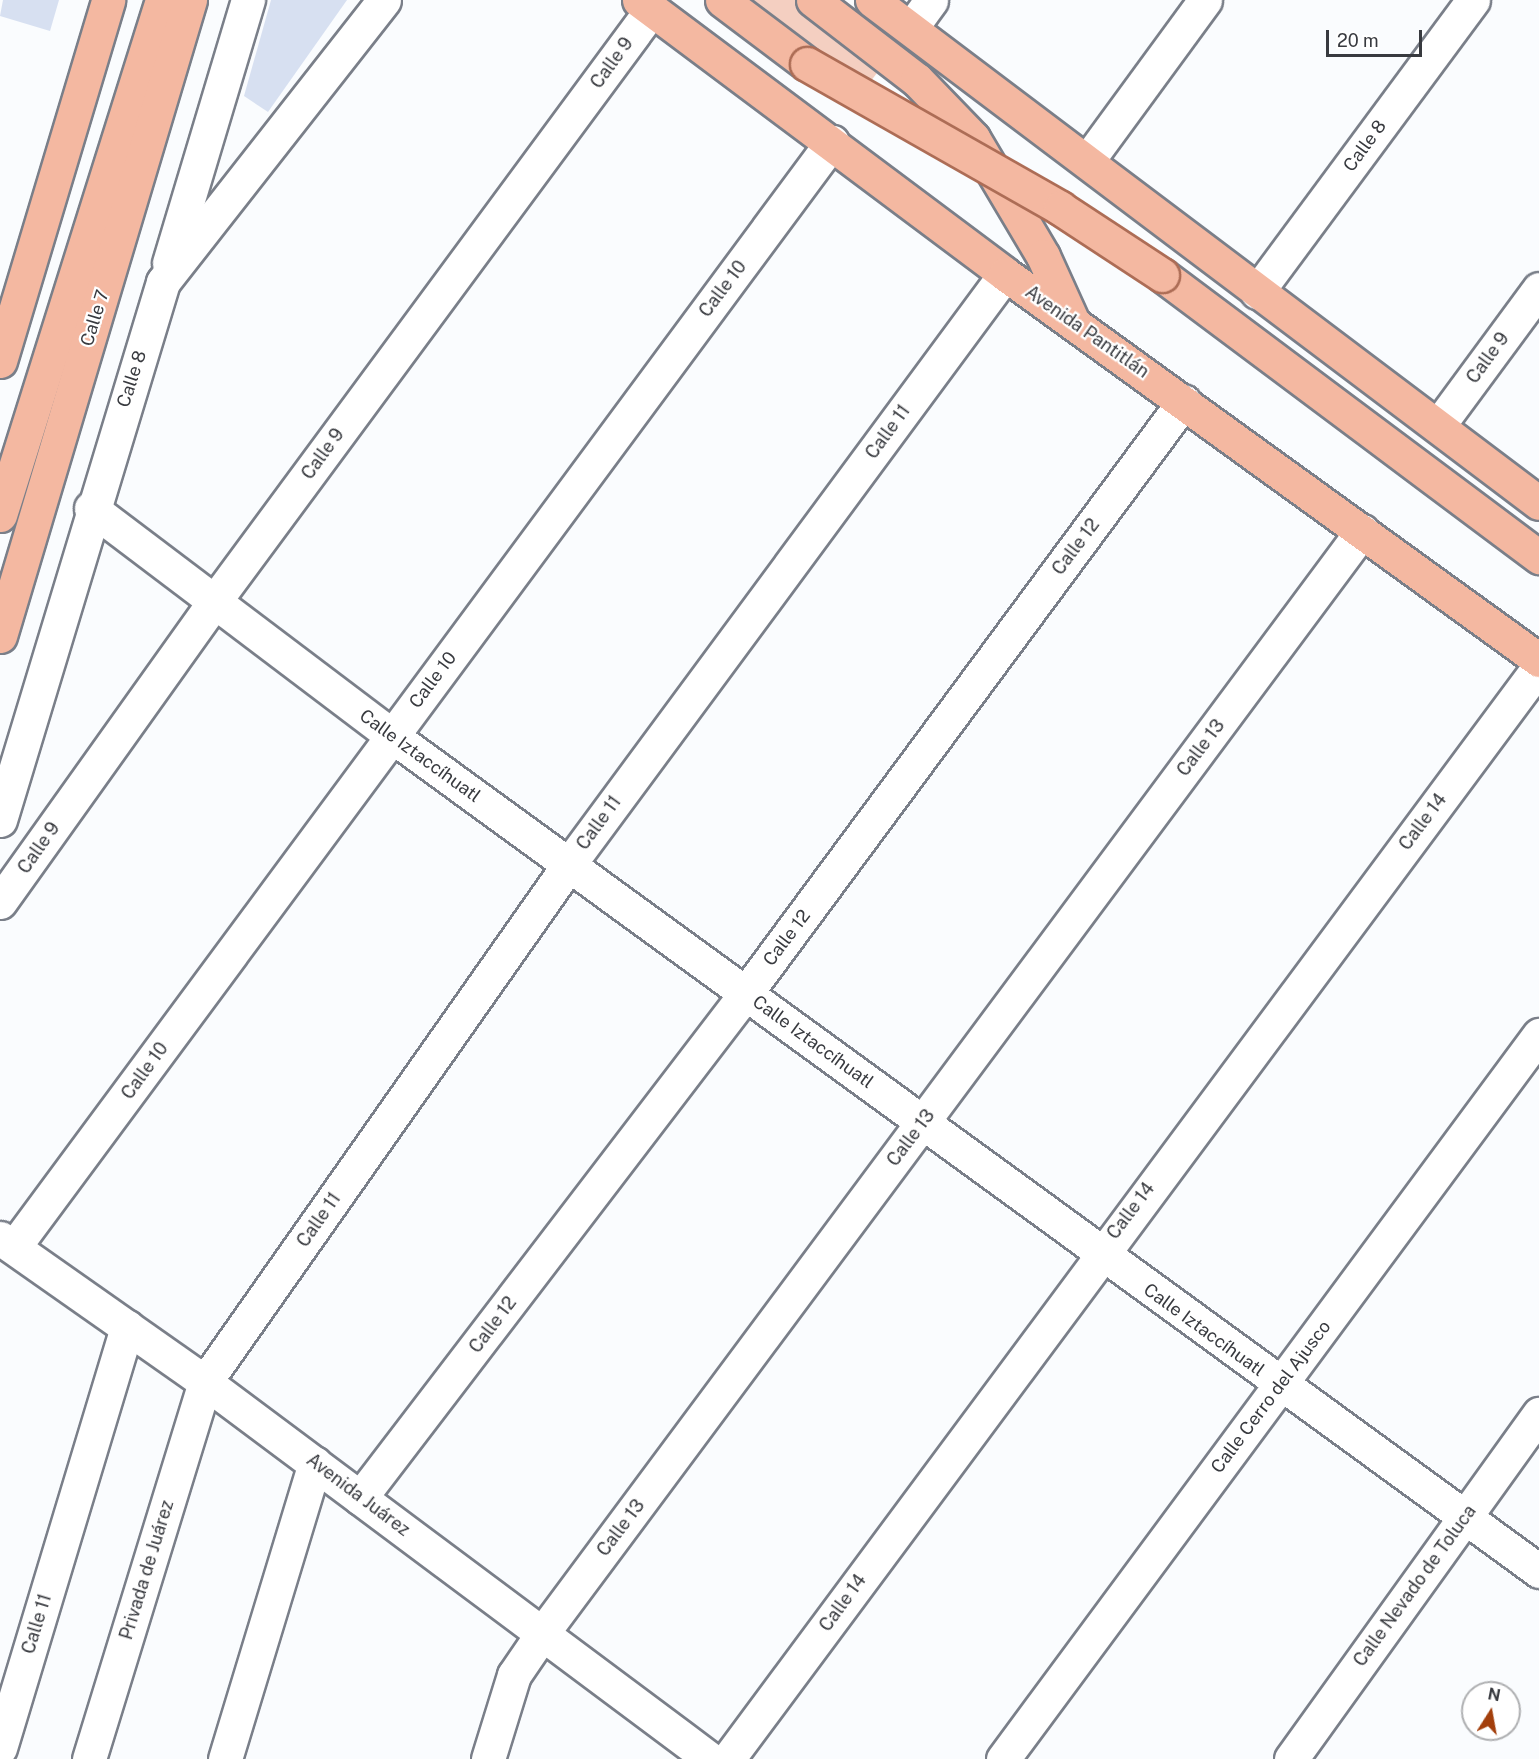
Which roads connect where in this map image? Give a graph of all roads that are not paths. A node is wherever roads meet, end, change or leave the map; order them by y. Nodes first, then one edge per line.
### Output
1 (108, 0) edge
2 (162, 0) edge
3 (190, 0) edge
4 (248, 0) edge
5 (384, 0) edge
6 (722, 0) edge
7 (813, 0) edge
8 (872, 0) edge
9 (931, 0) edge
10 (1204, 0) edge
11 (1473, 0) edge
12 (645, 5) edge
13 (911, 28) junction
14 (832, 142) junction
15 (1088, 160) junction
16 (1005, 274) junction
17 (163, 282) junction
18 (1539, 289) edge
19 (1257, 292) junction
20 (1072, 321) junction
21 (0, 361) edge
22 (1184, 400) junction
23 (1438, 426) junction
24 (1539, 503) edge
25 (91, 508) junction
26 (0, 515) edge
27 (1362, 531) junction
28 (1539, 557) edge
29 (214, 602) junction
30 (0, 636) edge
31 (1539, 660) edge
32 (1539, 667) edge
33 (392, 736) junction
34 (0, 820) edge
35 (570, 862) junction
36 (0, 902) edge
37 (746, 993) junction
38 (1539, 1035) edge
39 (922, 1122) junction
40 (7, 1242) edge
41 (1099, 1253) junction
42 (127, 1327) junction
43 (206, 1382) junction
44 (1280, 1386) junction
45 (1539, 1414) edge
46 (315, 1463) junction
47 (360, 1498) junction
48 (1464, 1517) junction
49 (1539, 1571) edge
50 (544, 1631) junction
51 (0, 1748) edge
52 (89, 1759) edge
53 (225, 1759) edge
54 (488, 1759) edge
55 (710, 1759) edge
56 (728, 1759) edge
57 (1003, 1759) edge
58 (1291, 1759) edge

1 - 21 main road
2 - 26 main road
3 - 30 main road, Calle 7
4 - 17 street
5 - 17 street, Calle 8
6 - 28 main road, bridge
7 - 20 main road
8 - 13 main road
9 - 13 street
10 - 15 street
11 - 19 street, Calle 8
12 - 14 main road, Avenida Pantitlán
12 - 29 street, Calle 9
13 - 15 main road
14 - 16 main road, Avenida Pantitlán
14 - 33 street, Calle 10
15 - 19 main road
16 - 20 main road, Avenida Pantitlán
16 - 35 street, Calle 11
17 - 25 street, Calle 8
18 - 23 street, Calle 9
19 - 23 main road
20 - 22 main road, Avenida Pantitlán
22 - 27 main road, Avenida Pantitlán
22 - 37 street, Calle 12
23 - 24 main road
25 - 29 street, Calle Iztaccíhuatl
25 - 34 street, Calle 8
27 - 31 main road, Avenida Pantitlán
27 - 39 street, Calle 13
29 - 33 street, Calle Iztaccíhuatl
29 - 36 street, Calle 9
32 - 41 street, Calle 14
33 - 35 street, Calle Iztaccíhuatl
33 - 40 street, Calle 10
35 - 37 street, Calle Iztaccíhuatl
35 - 43 street, Calle 11
37 - 39 street, Calle Iztaccíhuatl
37 - 47 street, Calle 12
38 - 44 street, Calle Cerro del Ajusco
39 - 41 street, Calle Iztaccíhuatl
39 - 50 street, Calle 13
40 - 42 street, Avenida Juárez
41 - 44 street, Calle Iztaccíhuatl
41 - 56 street, Calle 14
42 - 43 street, Avenida Juárez
42 - 51 street, Calle 11
43 - 46 street, Avenida Juárez
43 - 52 street, Privada de Juárez
44 - 48 street, Calle Iztaccíhuatl
44 - 57 street, Calle Cerro del Ajusco
45 - 48 street, Calle Nevado de Toluca
46 - 47 street, Avenida Juárez
46 - 53 street
47 - 50 street, Avenida Juárez
48 - 49 street, Calle Iztaccíhuatl
48 - 58 street, Calle Nevado de Toluca
50 - 54 street, Calle 13
50 - 55 street, Avenida Juárez

